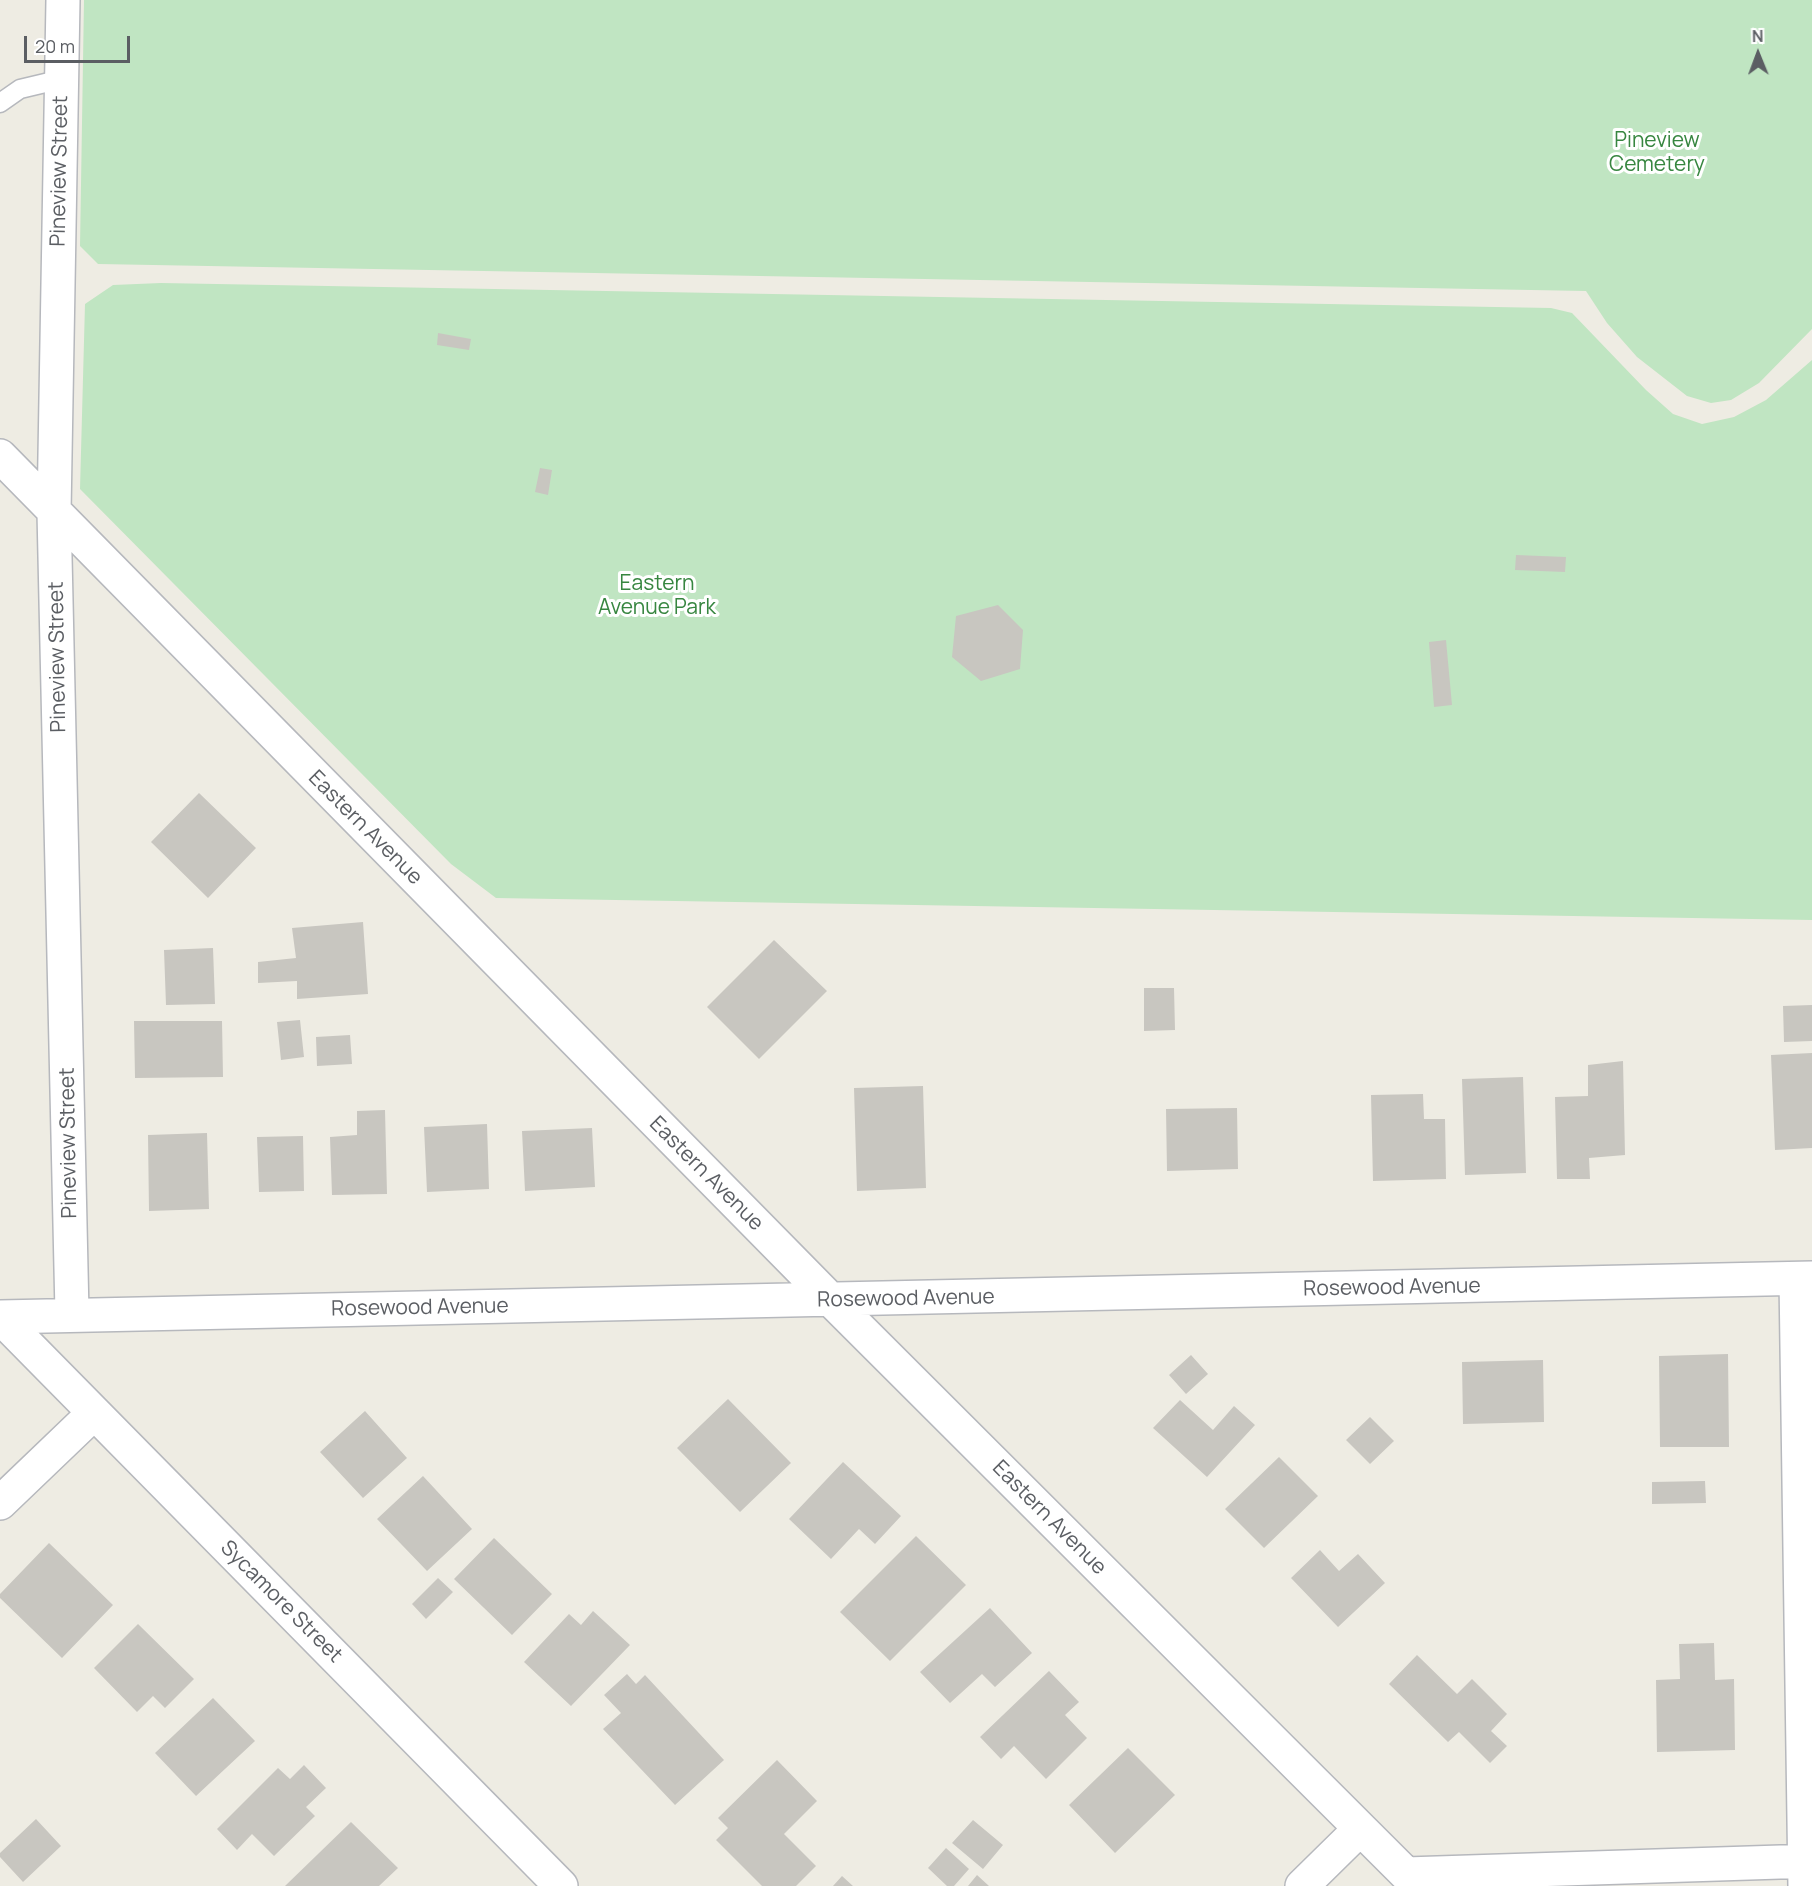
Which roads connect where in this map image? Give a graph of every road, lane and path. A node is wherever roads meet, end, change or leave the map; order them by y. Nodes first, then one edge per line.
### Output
1 (63, 0) edge
2 (62, 79) junction
3 (0, 103) edge
4 (0, 456) edge
5 (54, 512) junction
6 (1804, 1278) edge
7 (832, 1301) junction
8 (72, 1313) junction
9 (0, 1317) edge
10 (94, 1413) junction
11 (0, 1503) edge
12 (1360, 1829) junction
13 (1807, 1870) edge
14 (1412, 1880) edge
15 (561, 1886) edge
16 (1302, 1886) edge

1 - 2 street, Pineview Street
2 - 3 lane
2 - 5 street, Pineview Street
4 - 5 street, Eastern Avenue
5 - 7 street, Eastern Avenue
5 - 8 street, Pineview Street
6 - 7 street, Rosewood Avenue
6 - 13 street
7 - 8 street, Rosewood Avenue
7 - 12 street, Eastern Avenue
8 - 9 street, Rosewood Avenue
9 - 10 street, Sycamore Street
10 - 11 street
10 - 15 street, Sycamore Street
12 - 14 street, Eastern Avenue
12 - 16 street
13 - 14 street

